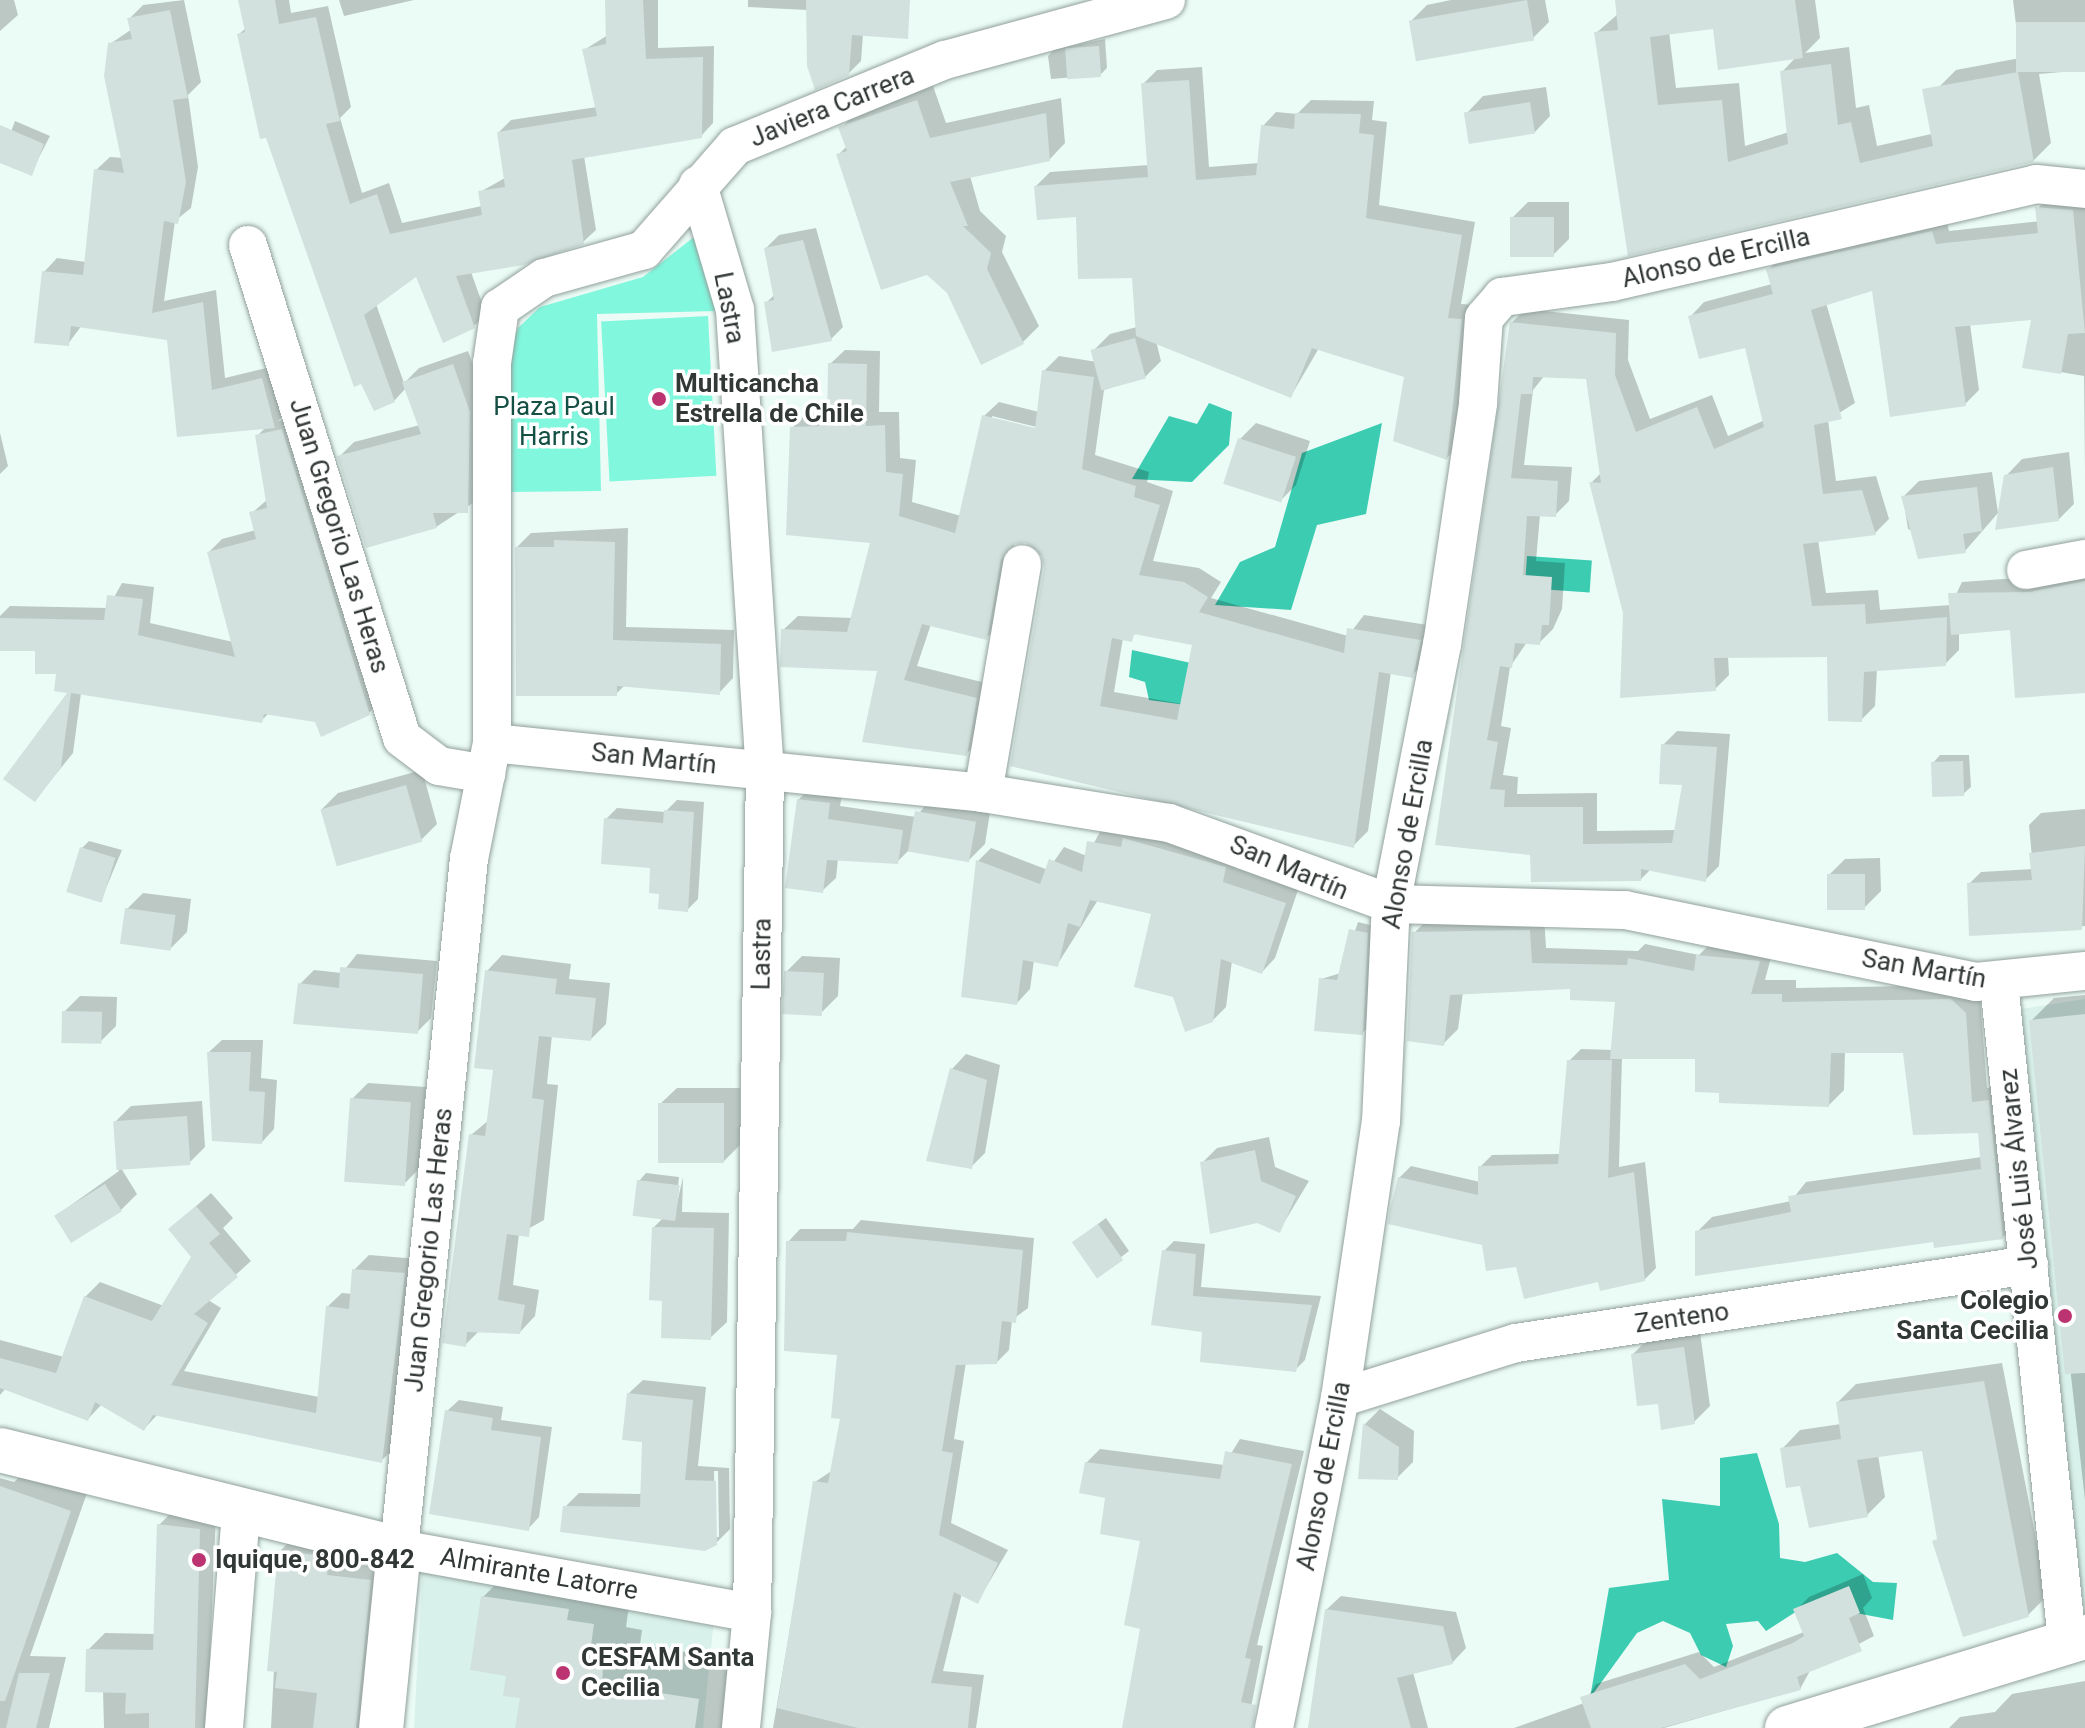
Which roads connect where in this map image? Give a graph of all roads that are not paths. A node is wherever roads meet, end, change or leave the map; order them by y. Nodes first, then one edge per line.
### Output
1 (1166, 0) edge
2 (698, 185) junction
3 (2085, 189) edge
4 (248, 245) dead end
5 (500, 308) joint
6 (2085, 559) edge
7 (1022, 564) dead end
8 (2026, 570) dead end
9 (489, 758) junction
10 (765, 770) junction
11 (983, 793) junction
12 (1391, 904) junction
13 (2085, 971) edge
14 (1999, 983) junction
15 (2029, 1265) junction
16 (1340, 1398) junction
17 (0, 1450) edge
18 (241, 1510) junction
19 (399, 1549) junction
20 (752, 1613) junction
21 (2076, 1639) edge
22 (224, 1728) edge
23 (381, 1728) edge
24 (741, 1728) edge
25 (1274, 1728) edge
26 (1787, 1728) edge

1 - 2 street, Javiera Carrera
2 - 5 street, Javiera Carrera
2 - 10 street, Lastra
3 - 12 street, Alonso de Ercilla
4 - 9 street, Juan Gregorio Las Heras
5 - 9 street, Juan Gregorio Las Heras
6 - 8 street
7 - 11 street
9 - 10 street, San Martín
9 - 19 street, Juan Gregorio Las Heras
10 - 11 street, San Martín
10 - 20 street, Lastra
11 - 12 street, San Martín
12 - 14 street, San Martín
12 - 16 street, Alonso de Ercilla
13 - 14 street, San Martín
14 - 15 street, José Luis Álvarez
15 - 16 street, Zenteno
15 - 21 street, José Luis Álvarez
16 - 25 street, Alonso de Ercilla
17 - 18 main road, Almirante Latorre
18 - 19 main road, Almirante Latorre
18 - 22 street
19 - 20 street, Almirante Latorre
19 - 23 main road, Juan Gregorio Las Heras
20 - 24 street, Lastra
21 - 26 main road

